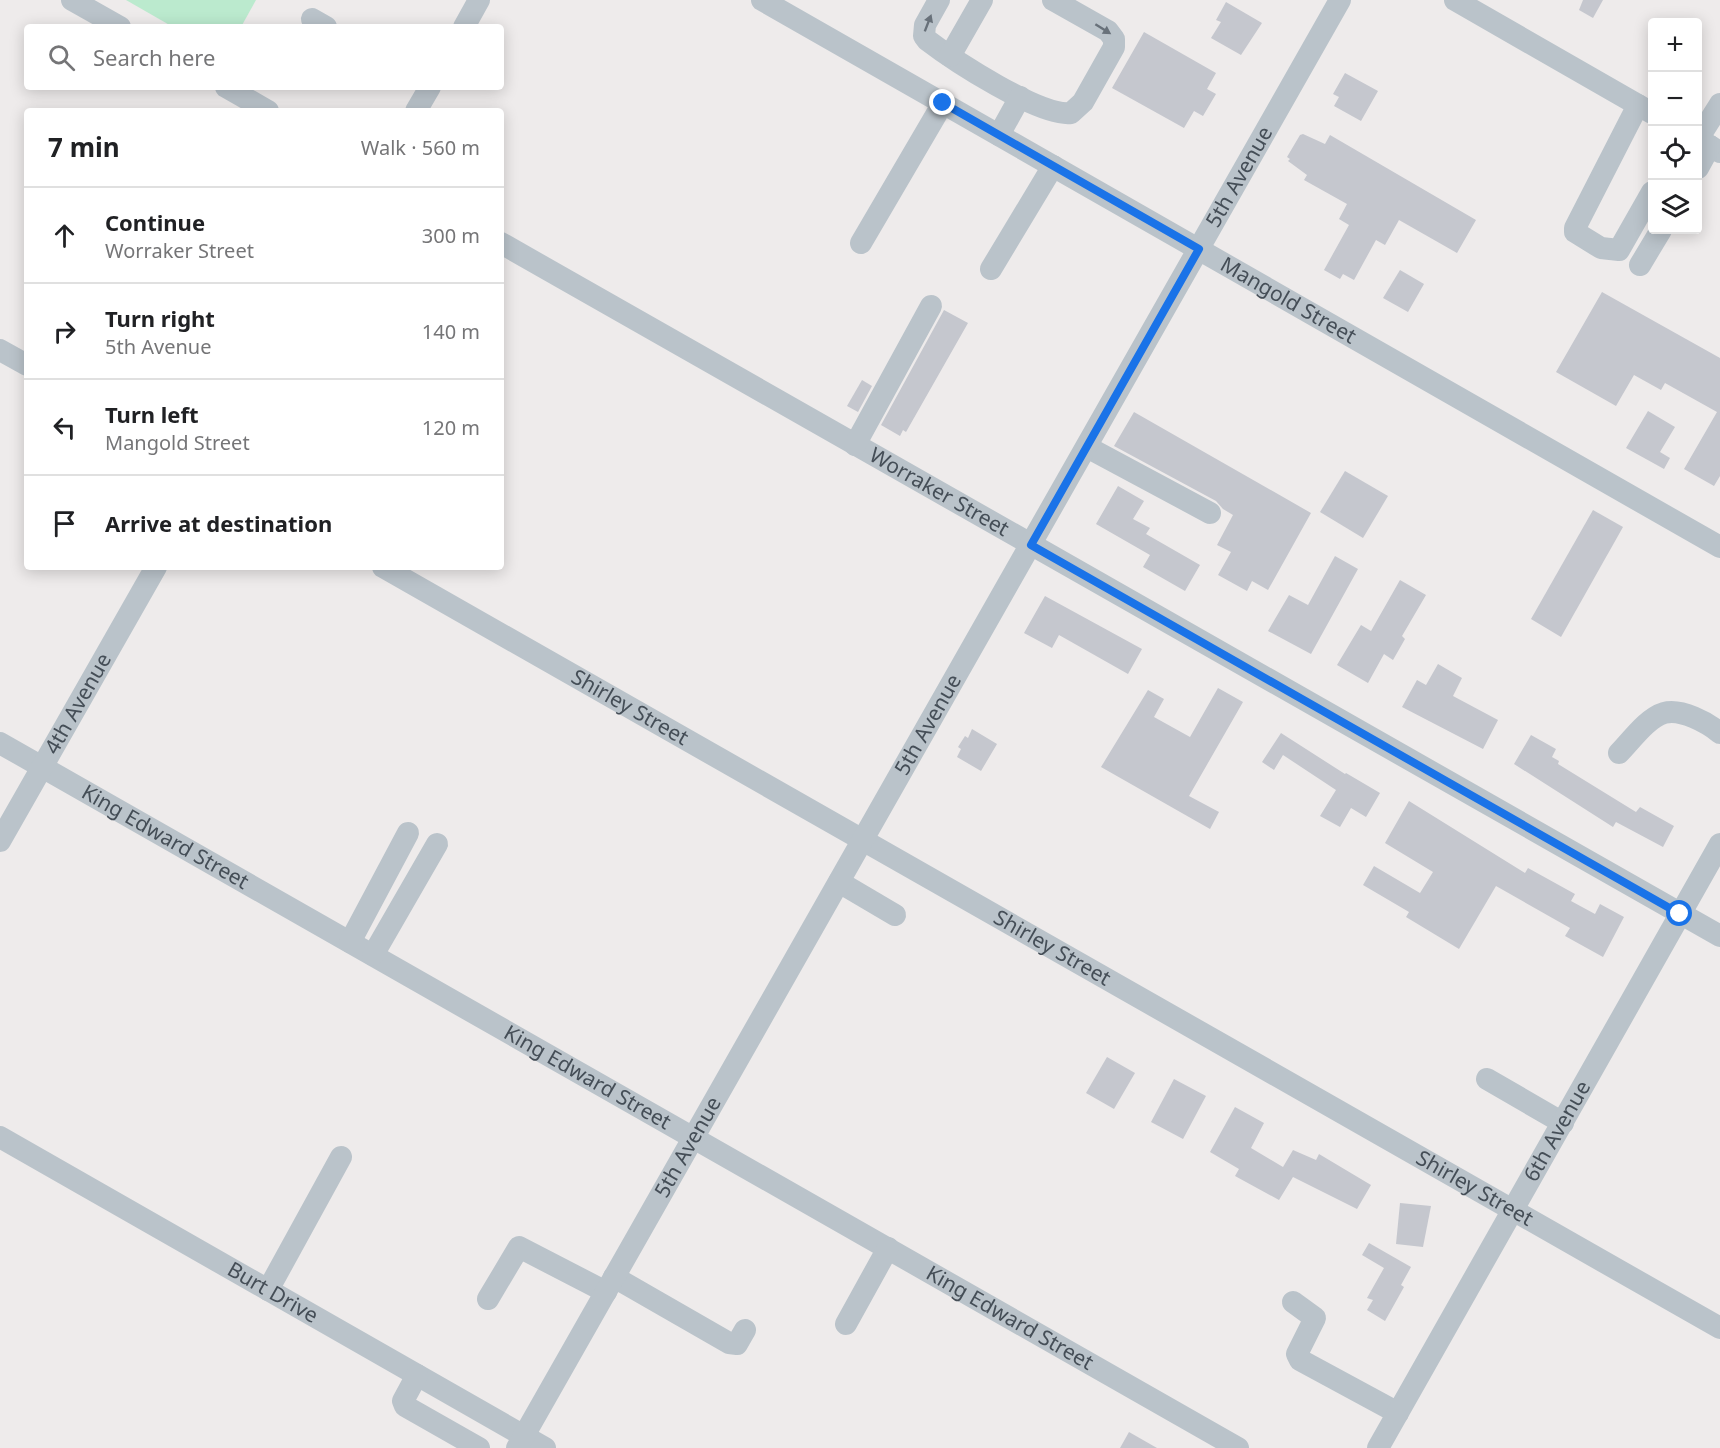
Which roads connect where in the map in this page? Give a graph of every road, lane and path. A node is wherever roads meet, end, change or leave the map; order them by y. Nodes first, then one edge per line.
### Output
1 (72, 0) edge
2 (479, 0) edge
3 (762, 0) edge
4 (939, 0) edge
5 (982, 0) edge
6 (1053, 0) edge
7 (1340, 0) edge
8 (1455, 0) edge
9 (115, 24) edge
10 (466, 24) edge
11 (959, 62) junction
12 (231, 90) edge
13 (427, 90) edge
14 (1020, 97) junction
15 (943, 103) junction
16 (1720, 104) edge
17 (263, 108) edge
18 (418, 108) edge
19 (1646, 109) edge
20 (999, 135) junction
21 (1706, 144) edge
22 (1053, 166) junction
23 (1648, 201) edge
24 (1659, 234) edge
25 (861, 243) dead end
26 (504, 245) edge
27 (1199, 249) junction
28 (1640, 265) dead end
29 (991, 269) dead end
30 (931, 306) dead end
31 (0, 350) edge
32 (24, 363) edge
33 (855, 445) junction
34 (1087, 447) junction
35 (1210, 513) dead end
36 (1031, 545) junction
37 (1720, 547) edge
38 (154, 570) edge
39 (387, 570) edge
40 (1720, 734) edge
41 (0, 743) edge
42 (1619, 753) dead end
43 (42, 767) junction
44 (408, 834) dead end
45 (863, 839) junction
46 (0, 841) edge
47 (437, 844) dead end
48 (1720, 844) edge
49 (839, 882) junction
50 (1680, 914) junction
51 (895, 915) dead end
52 (1720, 936) edge
53 (350, 942) junction
54 (373, 955) junction
55 (1487, 1079) dead end
56 (1563, 1123) junction
57 (0, 1137) edge
58 (694, 1137) junction
59 (341, 1157) dead end
60 (1513, 1211) junction
61 (888, 1248) junction
62 (610, 1284) junction
63 (268, 1290) junction
64 (488, 1299) dead end
65 (1293, 1302) dead end
66 (846, 1324) dead end
67 (1720, 1328) edge
68 (745, 1330) dead end
69 (417, 1375) junction
70 (1398, 1413) junction
71 (521, 1442) edge
72 (478, 1448) edge
73 (545, 1448) edge
74 (1238, 1448) edge
75 (1378, 1448) edge

1 - 9 street
2 - 10 street
3 - 15 street, Mangold Street
11 -> 4 street
5 - 11 street
6 -> 14 street
7 - 27 street, 5th Avenue
8 - 19 street
11 - 14 street
12 - 17 street
13 - 18 street
14 - 20 street
15 - 20 street, Mangold Street
15 - 25 street
16 - 21 street
19 - 23 street
20 - 22 street, Mangold Street
22 - 27 street, Mangold Street
22 - 29 street
24 - 28 street
26 - 33 street, Worraker Street
27 - 34 street, 5th Avenue
27 - 37 street, Mangold Street
30 - 33 street
31 - 32 street
33 - 36 street, Worraker Street
34 - 35 street
34 - 36 street, 5th Avenue
36 - 45 street, 5th Avenue
36 - 50 street, Worraker Street
38 - 43 street, 4th Avenue
39 - 45 street, Shirley Street
40 - 42 street
41 - 43 street, King Edward Street
43 - 46 street, 4th Avenue
43 - 53 street, King Edward Street
44 - 53 street
45 - 49 street, 5th Avenue
45 - 60 street, Shirley Street
47 - 54 street
48 - 50 street, 6th Avenue
49 - 51 street
49 - 58 street, 5th Avenue
50 - 52 street, Worraker Street
50 - 56 street, 6th Avenue
53 - 54 street, King Edward Street
54 - 58 street, King Edward Street
55 - 56 street
56 - 60 street, 6th Avenue
57 - 63 street, Burt Drive
58 - 61 street, King Edward Street
58 - 62 street, 5th Avenue
59 - 63 street
60 - 67 street, Shirley Street
60 - 70 street, 6th Avenue
61 - 66 street
61 - 74 street, King Edward Street
62 - 64 street
62 - 68 street
62 - 71 street, 5th Avenue
63 - 69 street, Burt Drive
65 - 70 street
69 - 71 street, Burt Drive
69 - 72 street
70 - 75 street, 6th Avenue
71 - 73 street, Burt Drive

